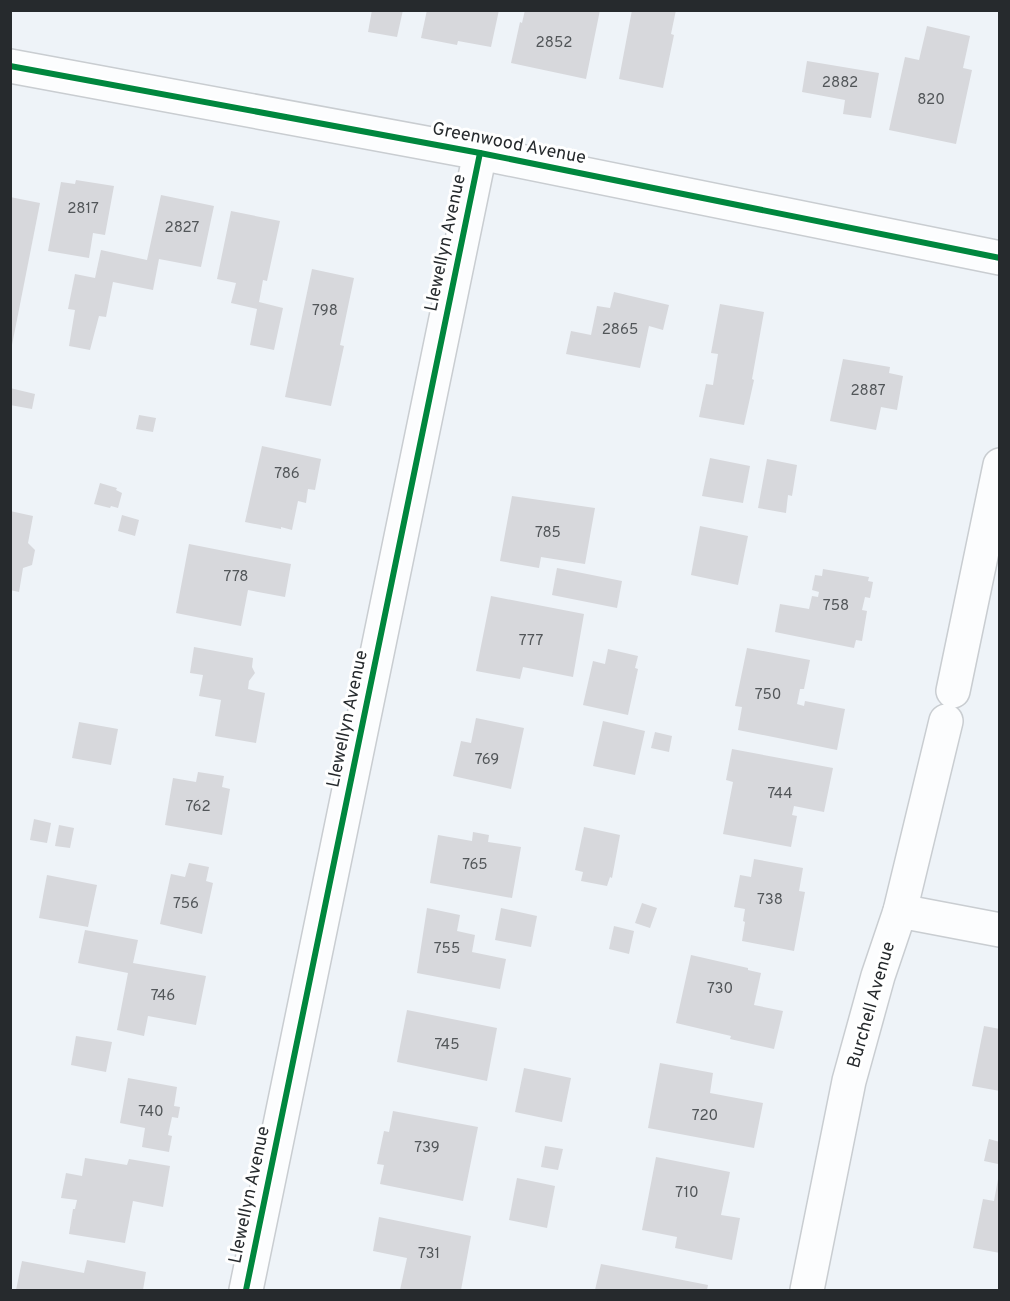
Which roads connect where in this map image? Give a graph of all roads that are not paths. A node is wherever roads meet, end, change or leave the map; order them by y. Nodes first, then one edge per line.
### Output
1 (10, 66) edge
2 (480, 153) junction
3 (999, 258) edge
4 (999, 465) edge
5 (900, 911) junction
6 (999, 930) edge
7 (246, 1290) edge
8 (807, 1290) edge

1 - 2 street, Greenwood Avenue
2 - 3 street, Greenwood Avenue
2 - 7 street, Llewellyn Avenue
4 - 5 street, Burchell Avenue
5 - 6 street
5 - 8 street, Burchell Avenue

